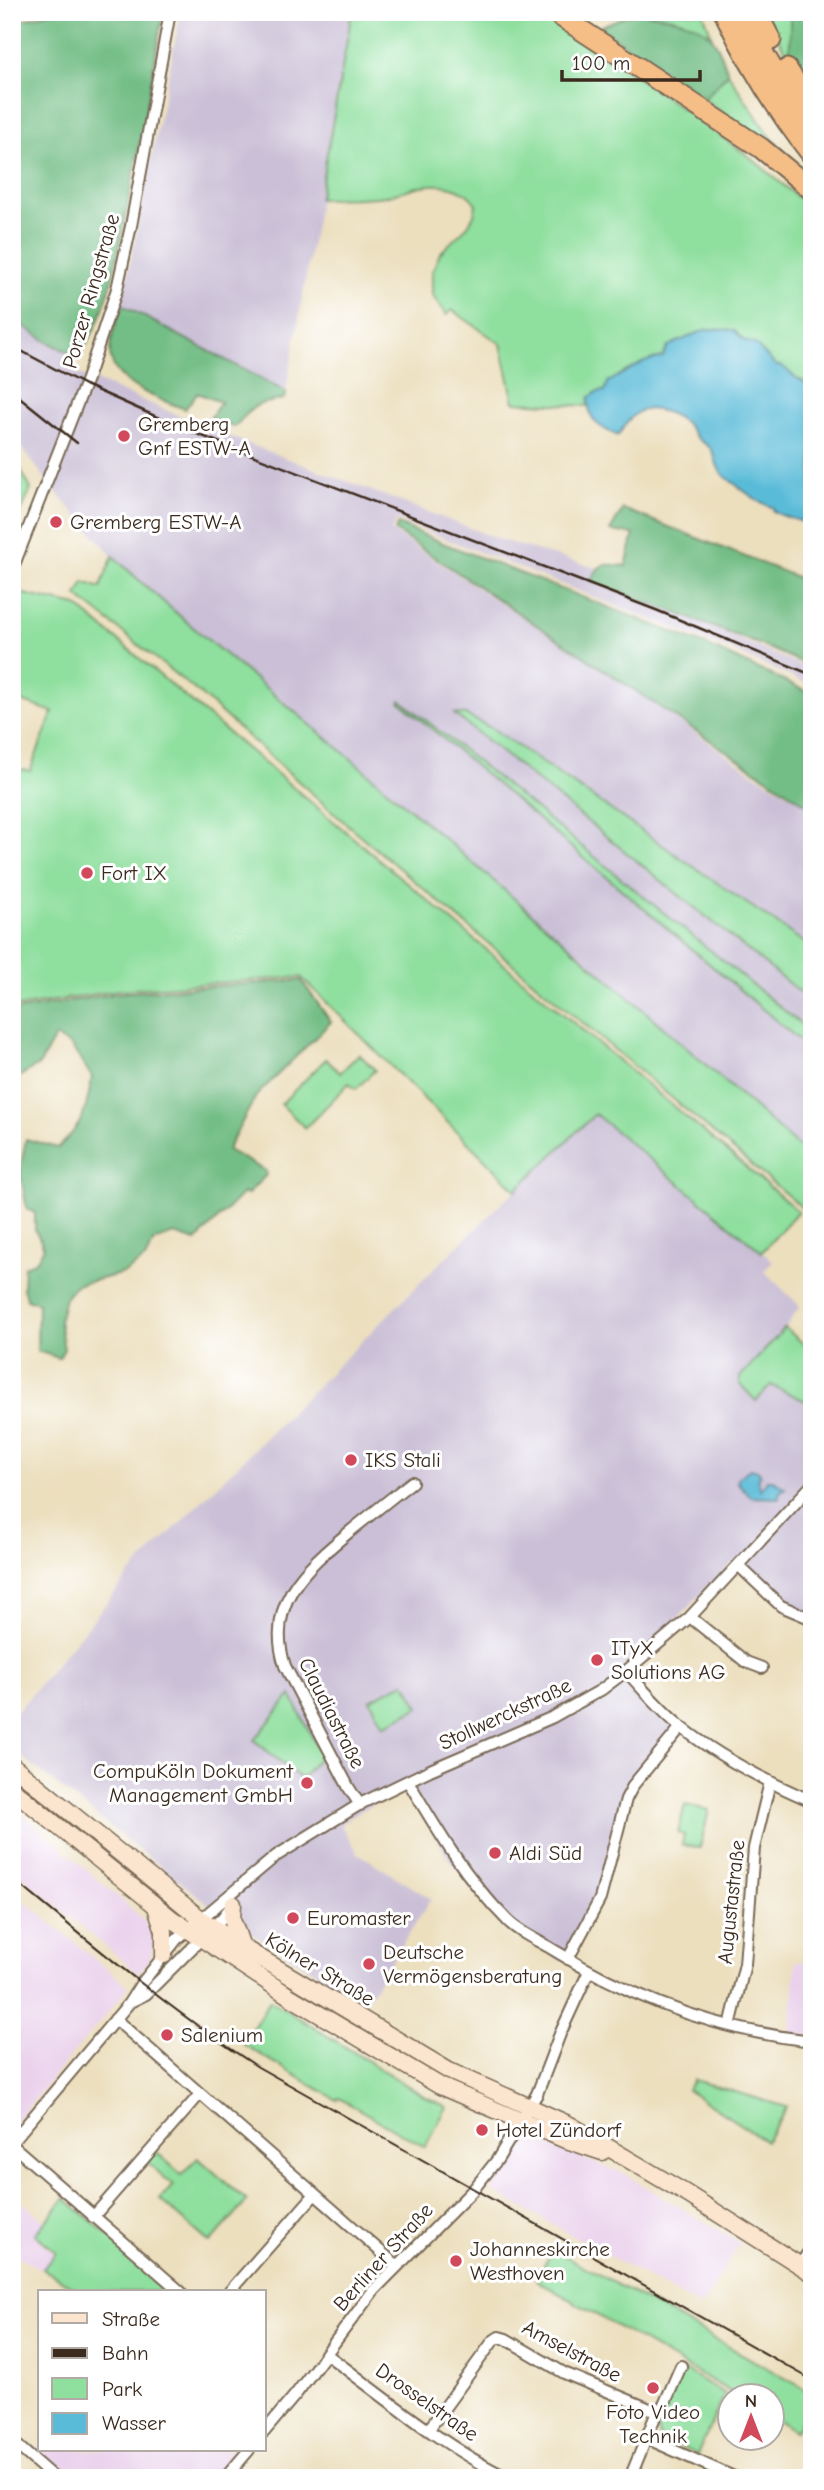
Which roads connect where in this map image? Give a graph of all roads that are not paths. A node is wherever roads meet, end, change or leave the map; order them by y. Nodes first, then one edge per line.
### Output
1 (170, 12) edge
2 (554, 12) edge
3 (756, 12) edge
4 (728, 13) edge
5 (812, 107) edge
6 (812, 130) edge
7 (812, 155) edge
8 (812, 190) edge
9 (12, 570) edge
10 (412, 1482) dead end
11 (812, 1485) edge
12 (739, 1566) junction
13 (690, 1617) junction
14 (812, 1619) edge
15 (762, 1668) dead end
16 (626, 1671) junction
17 (681, 1727) junction
18 (12, 1765) edge
19 (408, 1781) junction
20 (770, 1782) junction
21 (12, 1789) edge
22 (812, 1801) edge
23 (360, 1805) junction
24 (246, 1881) junction
25 (233, 1904) junction
26 (155, 1905) junction
27 (207, 1923) junction
28 (194, 1935) junction
29 (242, 1947) junction
30 (163, 1955) junction
31 (568, 1959) junction
32 (589, 1971) junction
33 (129, 2003) junction
34 (115, 2019) junction
35 (730, 2026) junction
36 (812, 2041) edge
37 (200, 2094) junction
38 (526, 2114) junction
39 (12, 2144) edge
40 (315, 2194) junction
41 (93, 2217) junction
42 (812, 2247) edge
43 (396, 2265) junction
44 (806, 2269) edge
45 (179, 2290) edge
46 (231, 2290) edge
47 (326, 2354) junction
48 (681, 2366) dead end
49 (657, 2412) junction
50 (266, 2429) edge
51 (429, 2429) junction
52 (646, 2438) junction
53 (12, 2441) edge
54 (247, 2452) edge
55 (485, 2473) edge
56 (54, 2478) edge
57 (225, 2478) edge
58 (508, 2478) edge
59 (630, 2478) edge
60 (736, 2478) edge

1 - 9 street, Porzer Ringstraße
2 - 8 highway
3 - 5 highway
4 - 6 highway
4 - 7 highway
10 - 23 street, Claudiastraße
11 - 12 street, Stollwerckstraße
12 - 13 street, Stollwerckstraße
12 - 14 street
13 - 15 street
13 - 16 street, Stollwerckstraße
16 - 17 street
16 - 19 street, Stollwerckstraße
17 - 20 street
17 - 31 street
18 - 27 main road, Kölner Straße
19 - 23 street, Stollwerckstraße
19 - 31 street
20 - 22 street
20 - 35 street, Augustastraße
21 - 26 main road, Kölner Straße
23 - 24 street, Stollwerckstraße
24 - 25 street, Stollwerckstraße
24 - 27 street, Stollwerckstraße
25 - 27 street, Stollwerckstraße
25 - 29 main road
26 - 28 main road, Kölner Straße
26 - 30 main road
27 - 28 street, Stollwerckstraße
27 - 29 main road, Kölner Straße
28 - 30 street
28 - 33 street
28 - 38 main road, Kölner Straße
29 - 38 main road, Kölner Straße
30 - 33 street
31 - 32 street
32 - 35 street
32 - 38 street, Berliner Straße
33 - 34 street
34 - 37 street
34 - 39 street
35 - 36 street
37 - 40 street
37 - 41 street
38 - 43 street, Berliner Straße
38 - 44 main road, Kölner Straße
39 - 41 street
40 - 43 street
40 - 46 street
41 - 45 street
42 - 44 street
43 - 47 street, Berliner Straße
47 - 50 street, Berliner Straße
47 - 51 street, Drosselstraße
48 - 49 street
49 - 51 street, Amselstraße
49 - 52 street
51 - 55 street, Drosselstraße
52 - 59 street
52 - 60 street
53 - 56 street
54 - 57 street
55 - 58 street, Drosselstraße

